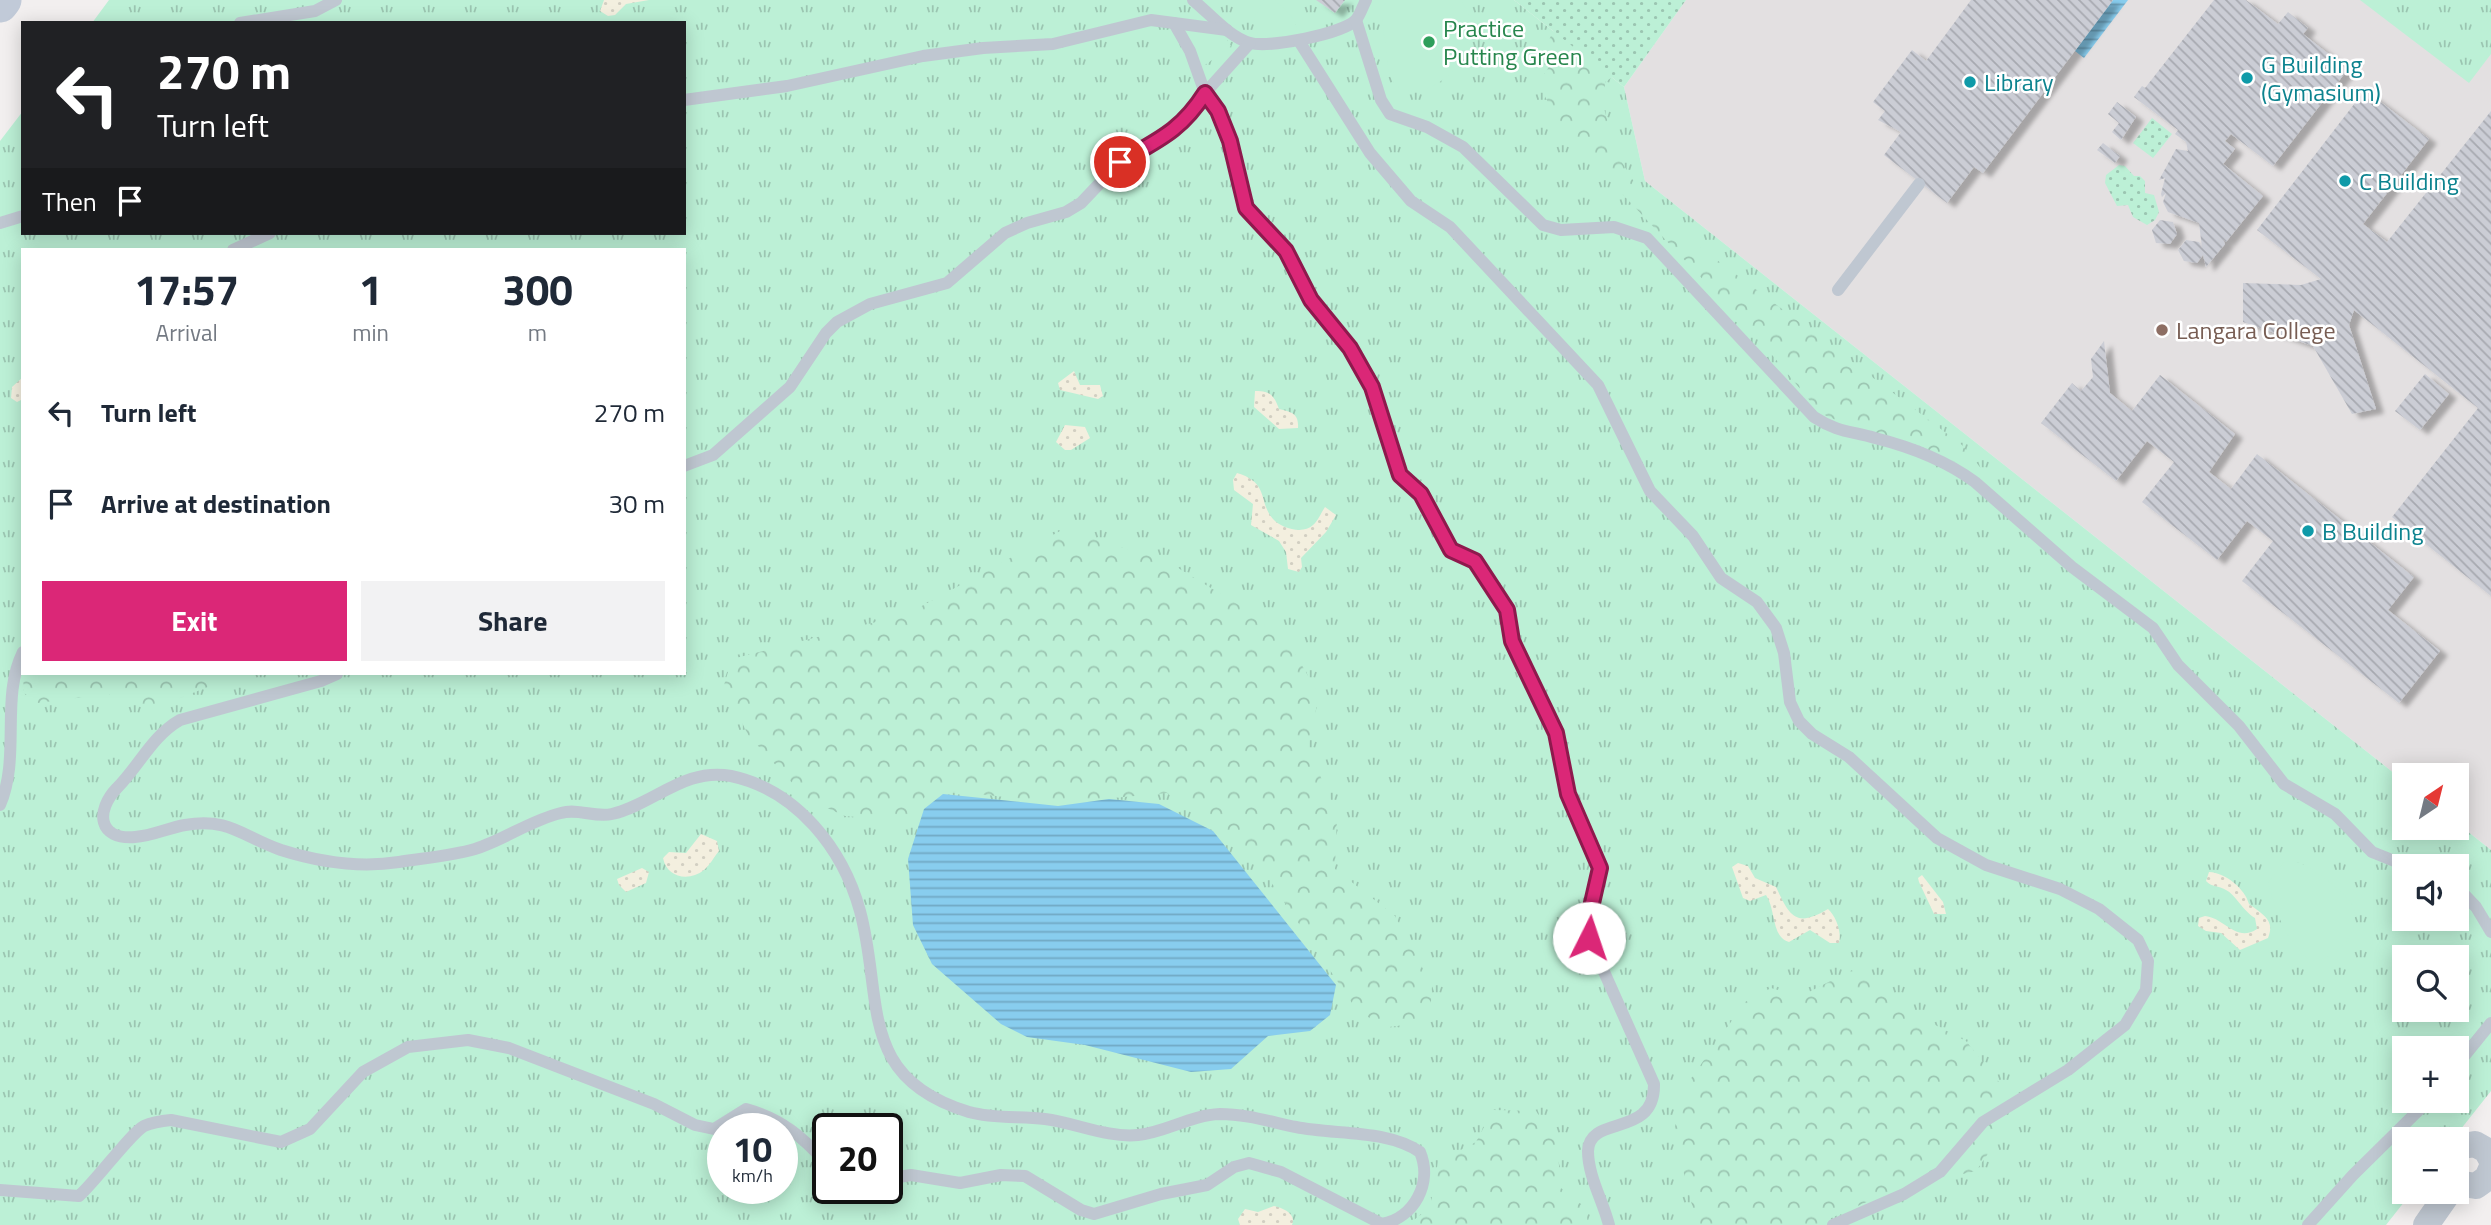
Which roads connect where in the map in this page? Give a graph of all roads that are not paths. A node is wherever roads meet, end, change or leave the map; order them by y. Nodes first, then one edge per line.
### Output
1 (3, 0) edge
2 (336, 0) edge
3 (1193, 0) edge
4 (1366, 0) edge
5 (0, 4) edge
6 (1356, 20) junction
7 (252, 21) edge
8 (1174, 23) junction
9 (1227, 30) junction
10 (1299, 41) junction
11 (1250, 43) junction
12 (1205, 93) junction
13 (686, 100) edge
14 (1919, 184) dead end
15 (21, 217) edge
16 (0, 223) edge
17 (266, 235) edge
18 (237, 248) edge
19 (1838, 290) dead end
20 (686, 465) edge
21 (21, 656) edge
22 (335, 675) edge
23 (0, 806) edge
24 (2392, 860) edge
25 (2469, 900) edge
26 (2491, 932) edge
27 (2491, 1023) edge
28 (2469, 1050) edge
29 (2416, 1113) edge
30 (812, 1147) edge
31 (2484, 1159) edge
32 (903, 1176) edge
33 (2469, 1185) edge
34 (0, 1190) edge
35 (2441, 1204) edge
36 (1609, 1225) edge
37 (1833, 1225) edge
38 (2308, 1225) edge
39 (2426, 1225) edge

1 - 5 main road
2 - 7 lane
3 - 9 lane
4 - 6 lane
6 - 10 lane
6 - 24 lane
8 - 9 lane
8 - 12 lane
8 - 13 lane
9 - 11 lane
10 - 11 lane
10 - 37 lane
11 - 12 lane
12 - 20 lane
12 - 36 lane
14 - 19 lane
15 - 16 lane
17 - 18 lane
21 - 23 lane
22 - 32 lane
25 - 26 lane
27 - 28 lane
29 - 38 lane
30 - 34 lane
31 - 33 street
35 - 39 street

